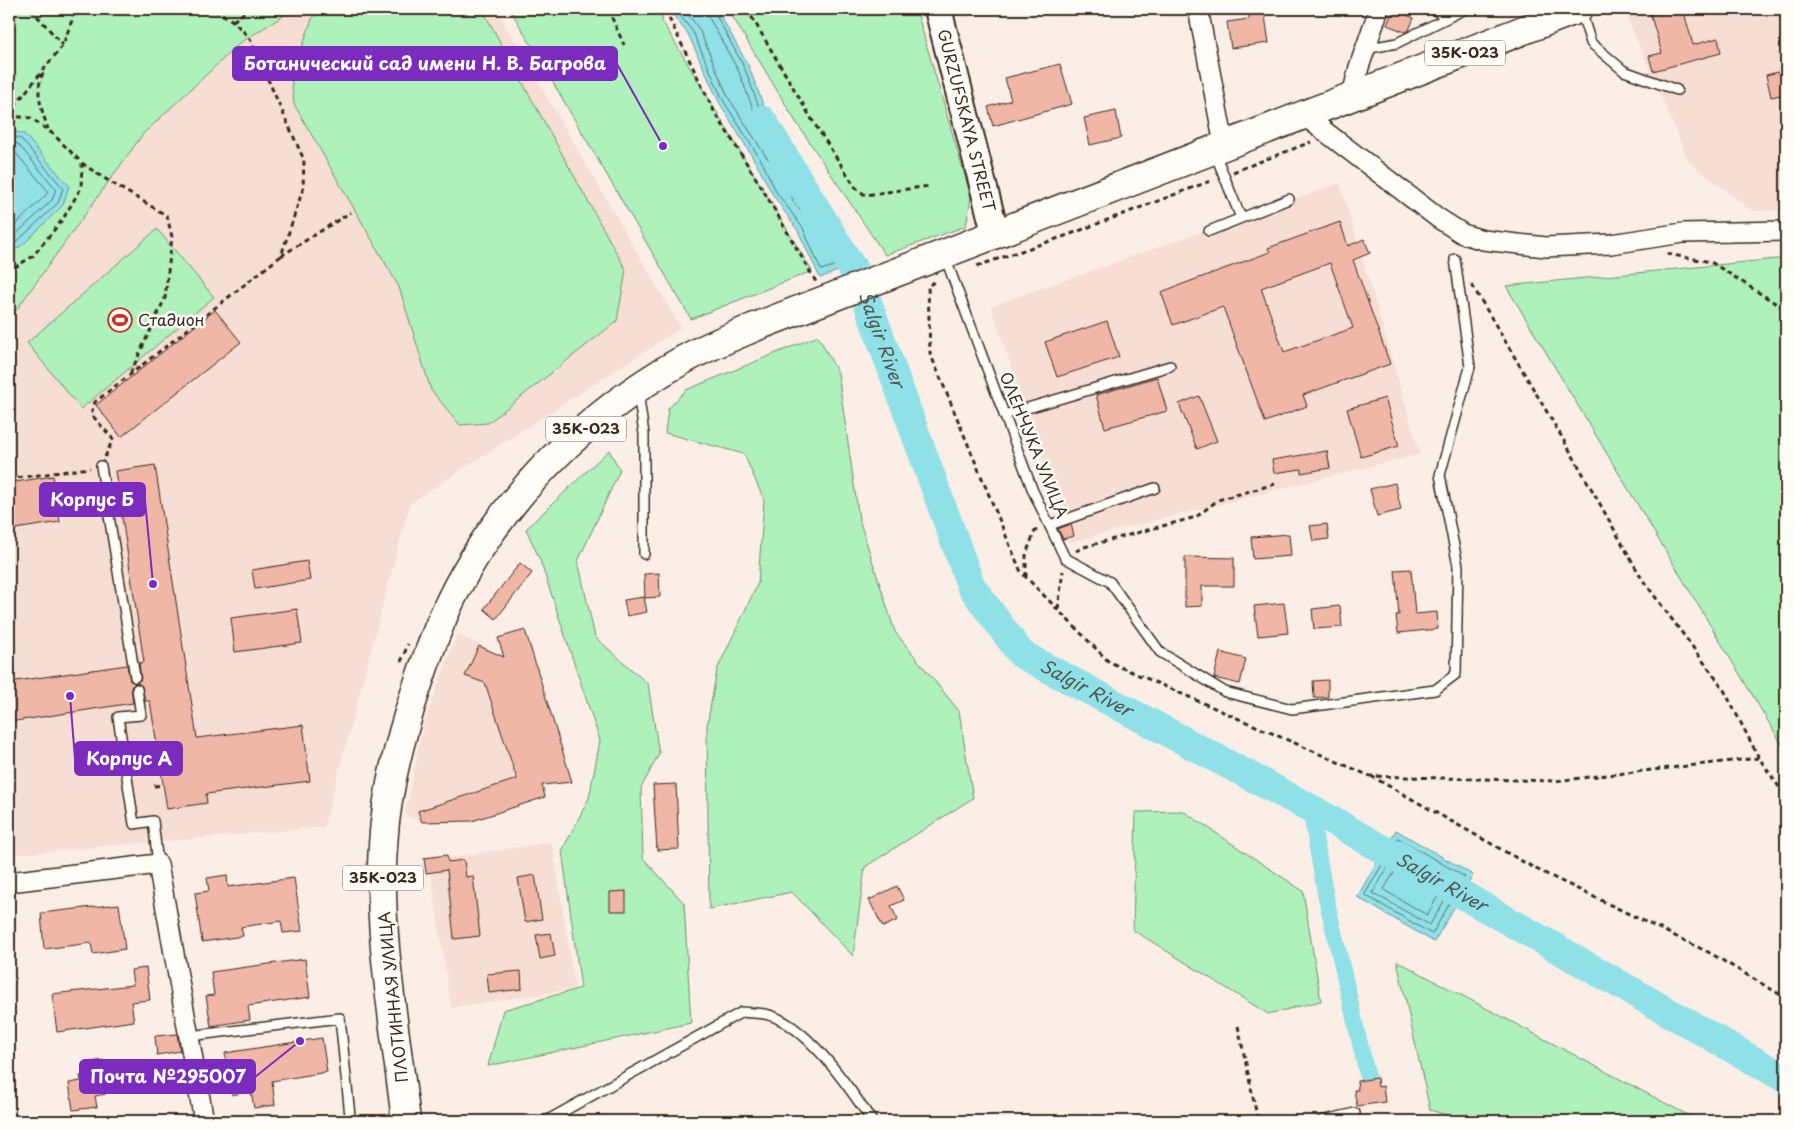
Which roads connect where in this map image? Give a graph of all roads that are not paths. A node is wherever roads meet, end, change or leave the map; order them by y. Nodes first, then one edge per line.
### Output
1 (938, 9) edge
2 (1198, 9) edge
3 (1379, 9) edge
4 (1434, 9) edge
5 (1465, 9) edge
6 (1579, 9) edge
7 (1446, 18) junction
8 (1365, 49) junction
9 (1677, 90) dead end
10 (1352, 95) junction
11 (1302, 114) junction
12 (1218, 146) junction
13 (1289, 199) dead end
14 (1241, 218) junction
15 (1786, 230) edge
16 (1209, 231) dead end
17 (996, 232) junction
18 (1455, 259) road end
19 (946, 268) junction
20 (1170, 366) dead end
21 (637, 389) junction
22 (1004, 415) junction
23 (101, 466) road end
24 (1155, 488) dead end
25 (1050, 525) junction
26 (644, 554) dead end
27 (135, 678) dead end
28 (137, 688) dead end
29 (158, 864) junction
30 (9, 882) edge
31 (189, 1036) junction
32 (1355, 1113) dead end
33 (350, 1116) dead end
34 (204, 1121) edge
35 (406, 1121) edge
36 (546, 1121) edge
37 (872, 1121) edge
38 (1321, 1121) edge

1 - 17 main road, GURZUFSKAYA STREET
2 - 12 street
3 - 8 street
4 - 7 lane
5 - 7 lane
6 - 9 lane
6 - 10 main road, 35К-023
7 - 8 lane
8 - 10 street
10 - 11 main road, 35К-023
11 - 12 main road, 35К-023
11 - 15 street
12 - 14 lane
12 - 17 main road, 35К-023
13 - 14 lane
14 - 16 lane
17 - 19 main road, 35К-023
18 - 25 lane, ОЛЕНЧУКА УЛИЦА
19 - 21 main road, 35К-023
19 - 22 lane, ОЛЕНЧУКА УЛИЦА
20 - 22 lane
21 - 26 lane
21 - 35 main road, ПЛОТИННАЯ УЛИЦА / 35К-023
22 - 25 lane, ОЛЕНЧУКА УЛИЦА
23 - 27 lane
24 - 25 lane
28 - 29 lane
29 - 30 street
29 - 31 street
31 - 33 lane
31 - 34 street
32 - 38 lane
36 - 37 lane

